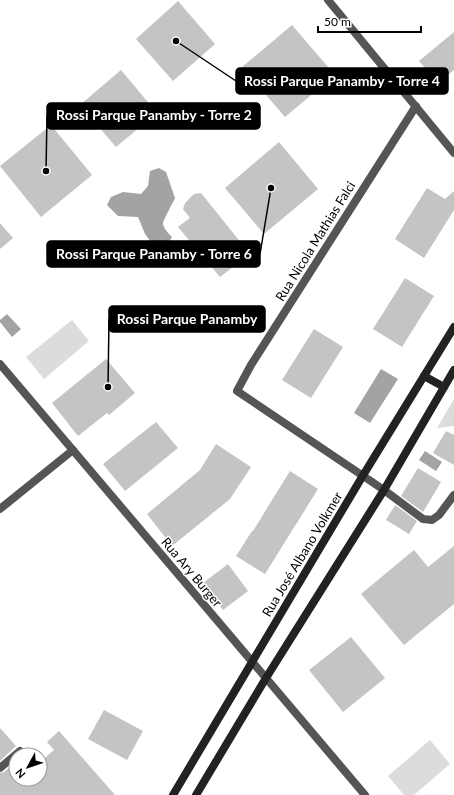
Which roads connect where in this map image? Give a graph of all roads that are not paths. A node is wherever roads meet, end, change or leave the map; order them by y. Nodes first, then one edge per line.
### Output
1 (328, 0) edge
2 (416, 106) junction
3 (454, 153) edge
4 (454, 327) edge
5 (0, 364) edge
6 (454, 370) edge
7 (424, 376) junction
8 (444, 387) junction
9 (73, 450) junction
10 (362, 477) junction
11 (384, 490) junction
12 (454, 495) edge
13 (0, 509) edge
14 (252, 662) junction
15 (266, 678) junction
16 (8, 761) edge
17 (0, 768) edge
18 (173, 795) edge
19 (196, 795) edge
20 (365, 795) edge

1 - 2 street
2 - 3 street
2 - 10 street, Rua Nicola Mathias Falci
4 - 7 street, Rua José Albano Volkmer
5 - 9 street, Rua Ary Burger
6 - 8 street
7 - 8 street
7 - 10 street, Rua José Albano Volkmer
8 - 11 street
9 - 13 street
9 - 14 street, Rua Ary Burger
10 - 11 street
10 - 14 street, Rua José Albano Volkmer
11 - 12 street
11 - 15 street
14 - 15 street, Rua Ary Burger
14 - 18 street, Rua José Albano Volkmer
15 - 19 street
15 - 20 street, Rua Ary Burger
16 - 17 street

